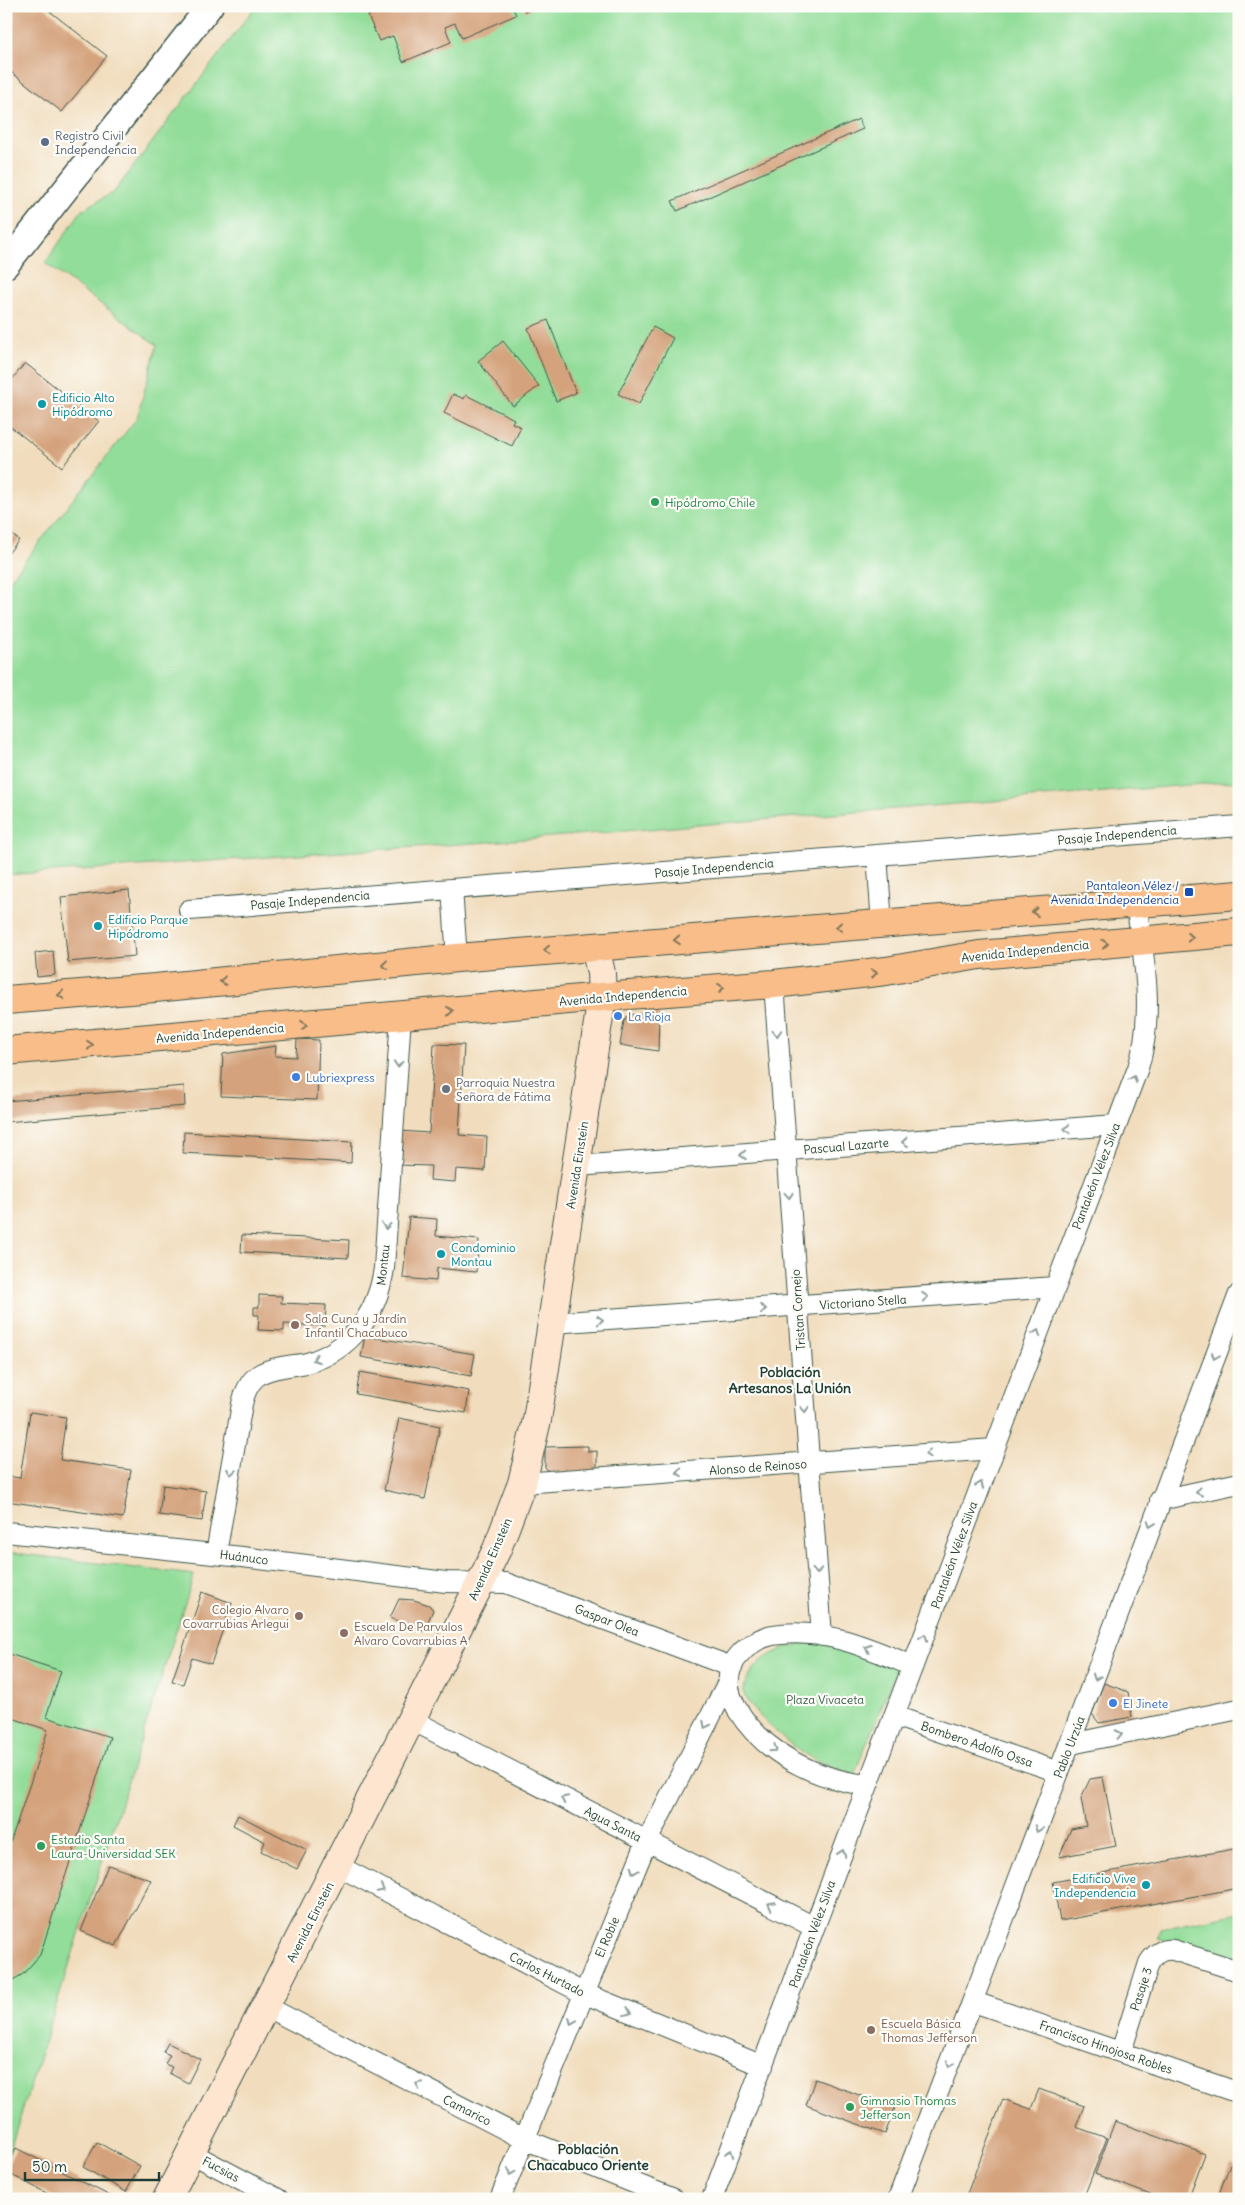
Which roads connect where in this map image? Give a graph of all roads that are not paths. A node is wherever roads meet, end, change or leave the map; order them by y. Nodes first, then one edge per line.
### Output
1 (207, 7) edge
2 (6, 265) edge
3 (1239, 826) edge
4 (877, 855) junction
5 (452, 889) junction
6 (1239, 895) edge
7 (1136, 904) junction
8 (189, 910) dead end
9 (882, 924) junction
10 (1239, 932) edge
11 (1142, 941) junction
12 (595, 947) junction
13 (457, 958) junction
14 (774, 984) junction
15 (602, 997) junction
16 (6, 1000) edge
17 (401, 1016) junction
18 (6, 1051) edge
19 (1116, 1125) junction
20 (786, 1152) junction
21 (577, 1166) junction
22 (1054, 1287) junction
23 (1239, 1294) edge
24 (797, 1307) junction
25 (552, 1323) junction
26 (994, 1449) junction
27 (809, 1463) junction
28 (1239, 1483) edge
29 (522, 1484) junction
30 (1160, 1500) junction
31 (6, 1532) edge
32 (216, 1554) junction
33 (481, 1582) junction
34 (822, 1636) junction
35 (913, 1666) junction
36 (730, 1674) junction
37 (1239, 1709) edge
38 (894, 1716) junction
39 (412, 1720) junction
40 (1071, 1744) junction
41 (1059, 1772) junction
42 (867, 1785) junction
43 (647, 1841) junction
44 (338, 1866) junction
45 (814, 1928) junction
46 (1239, 1971) edge
47 (583, 1993) junction
48 (974, 2002) junction
49 (267, 2007) junction
50 (1121, 2052) junction
51 (763, 2066) junction
52 (1239, 2093) edge
53 (524, 2139) junction
54 (191, 2153) junction
55 (167, 2199) edge
56 (278, 2199) edge
57 (500, 2199) edge
58 (674, 2199) edge
59 (712, 2199) edge
60 (898, 2199) edge

1 - 2 street
3 - 4 street, Pasaje Independencia
4 - 5 street, Pasaje Independencia
4 - 9 street
5 - 8 street, Pasaje Independencia
5 - 13 street
6 - 7 main road
7 -> 9 main road
7 - 11 street, Pantaleón Vélez Silva
9 -> 12 main road
11 -> 10 main road, Avenida Independencia
14 -> 11 main road, Avenida Independencia
19 -> 11 street, Pantaleón Vélez Silva
12 -> 13 main road
12 - 15 main road, Avenida Einstein
13 -> 16 main road
15 -> 14 main road, Avenida Independencia
14 -> 20 street, Tristan Cornejo
17 -> 15 main road, Avenida Independencia
15 - 21 main road, Avenida Einstein
18 -> 17 main road, Avenida Independencia
17 -> 32 street, Montau
19 -> 20 street, Pascual Lazarte
19 - 22 street, Pantaleón Vélez Silva
20 -> 21 street, Pascual Lazarte
20 -> 24 street, Tristan Cornejo
21 - 25 main road, Avenida Einstein
24 -> 22 street, Victoriano Stella
26 -> 22 street, Pantaleón Vélez Silva
23 -> 30 street, Pablo Urzúa
25 -> 24 street, Victoriano Stella
24 -> 27 street, Tristan Cornejo
25 - 29 main road, Avenida Einstein
26 -> 27 street, Alonso de Reinoso
35 -> 26 street, Pantaleón Vélez Silva
27 -> 29 street, Alonso de Reinoso
27 -> 34 street, Tristan Cornejo
28 -> 30 street
29 - 33 main road, Avenida Einstein
30 -> 40 street, Pablo Urzúa
31 - 32 street, Huánuco
32 - 33 street, Huánuco
33 - 36 street, Gaspar Olea
33 - 39 main road, Avenida Einstein
35 -> 34 street
34 - 36 street
35 - 38 street, Pantaleón Vélez Silva
36 -> 42 street
36 -> 43 street, El Roble
40 -> 37 street
38 - 41 street, Bombero Adolfo Ossa
38 - 42 street, Pantaleón Vélez Silva
43 -> 39 street, Agua Santa
39 - 44 main road, Avenida Einstein
40 - 41 street, Pablo Urzúa
41 -> 48 street, Pablo Urzúa
45 -> 42 street, Pantaleón Vélez Silva
45 -> 43 street, Agua Santa
43 -> 47 street, El Roble
44 -> 47 street, Carlos Hurtado
44 - 49 main road, Avenida Einstein
45 - 51 street, Pantaleón Vélez Silva
46 - 50 street, Pasaje 3
47 -> 51 street, Carlos Hurtado
47 -> 53 street, El Roble
48 - 50 street, Francisco Hinojosa Robles
48 -> 60 street, Pablo Urzúa
53 -> 49 street, Camarico
49 - 54 main road, Avenida Einstein
50 - 52 street, Francisco Hinojosa Robles
59 -> 51 street, Pantaleón Vélez Silva
53 -> 57 street, El Roble
53 - 58 street, Camarico
54 - 55 main road, Avenida Einstein
54 - 56 street, Fucsias

